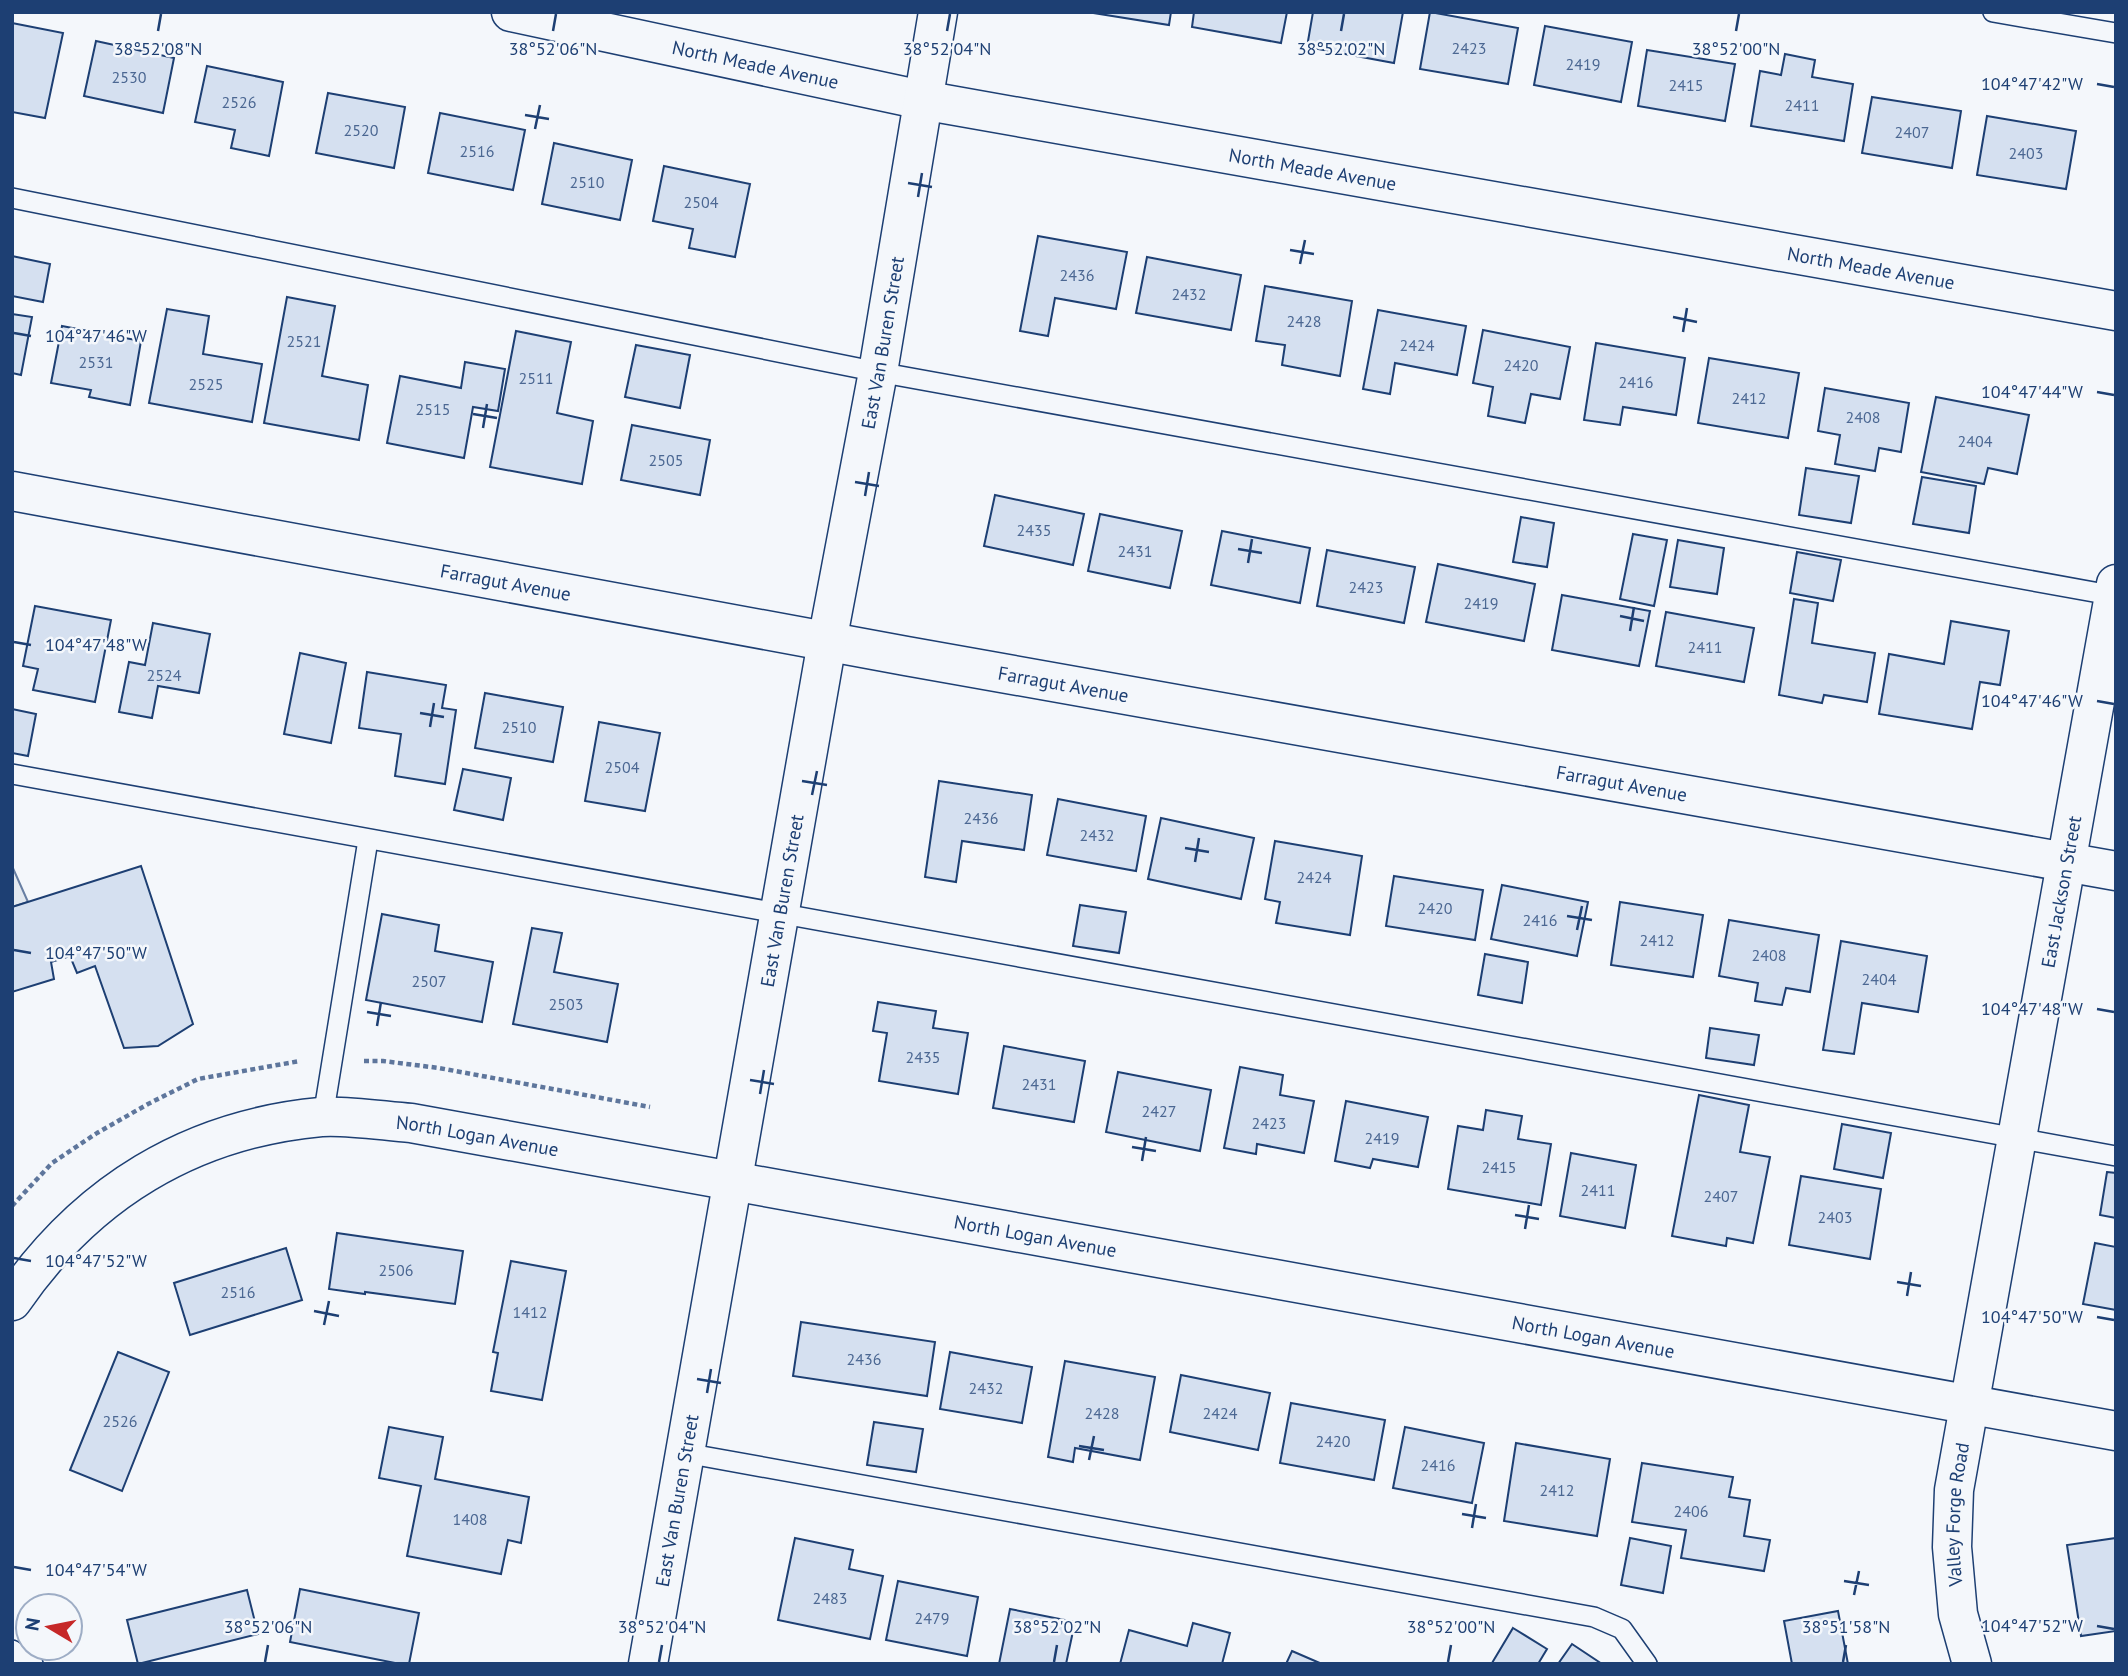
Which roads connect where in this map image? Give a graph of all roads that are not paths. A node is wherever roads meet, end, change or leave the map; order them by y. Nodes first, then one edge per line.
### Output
1 (512, 12) edge
2 (938, 12) edge
3 (1993, 12) edge
4 (2116, 33) edge
5 (922, 100) junction
6 (12, 198) edge
7 (2116, 312) edge
8 (878, 372) junction
9 (12, 491) edge
10 (2115, 592) edge
11 (827, 642) junction
12 (12, 774) edge
13 (368, 840) junction
14 (2067, 862) junction
15 (2116, 871) edge
16 (781, 913) junction
17 (323, 1117) junction
18 (2017, 1138) junction
19 (2116, 1156) edge
20 (733, 1182) junction
21 (12, 1301) edge
22 (1970, 1406) junction
23 (2116, 1432) edge
24 (685, 1453) junction
25 (12, 1650) edge
26 (33, 1664) edge
27 (648, 1664) edge
28 (1647, 1664) edge
29 (1972, 1664) edge

1 - 5 street, North Meade Avenue
2 - 5 street, East Van Buren Street
3 - 4 lane
5 - 7 street, North Meade Avenue
5 - 8 street, East Van Buren Street
6 - 8 lane
8 - 10 lane
8 - 11 street, East Van Buren Street
9 - 11 street, Farragut Avenue
10 - 14 street, East Jackson Street
11 - 14 street, Farragut Avenue
11 - 16 street, East Van Buren Street
12 - 13 lane
13 - 16 lane
13 - 17 lane
14 - 15 street, Farragut Avenue
14 - 18 street, East Jackson Street
16 - 18 lane
16 - 20 street, East Van Buren Street
17 - 20 street, North Logan Avenue
17 - 21 street, North Logan Avenue
18 - 19 lane
18 - 22 street, East Jackson Street
20 - 22 street, North Logan Avenue
20 - 24 street, East Van Buren Street
22 - 23 street, North Logan Avenue
22 - 29 street, Valley Forge Road
24 - 27 street, East Van Buren Street
24 - 28 lane
25 - 26 lane

